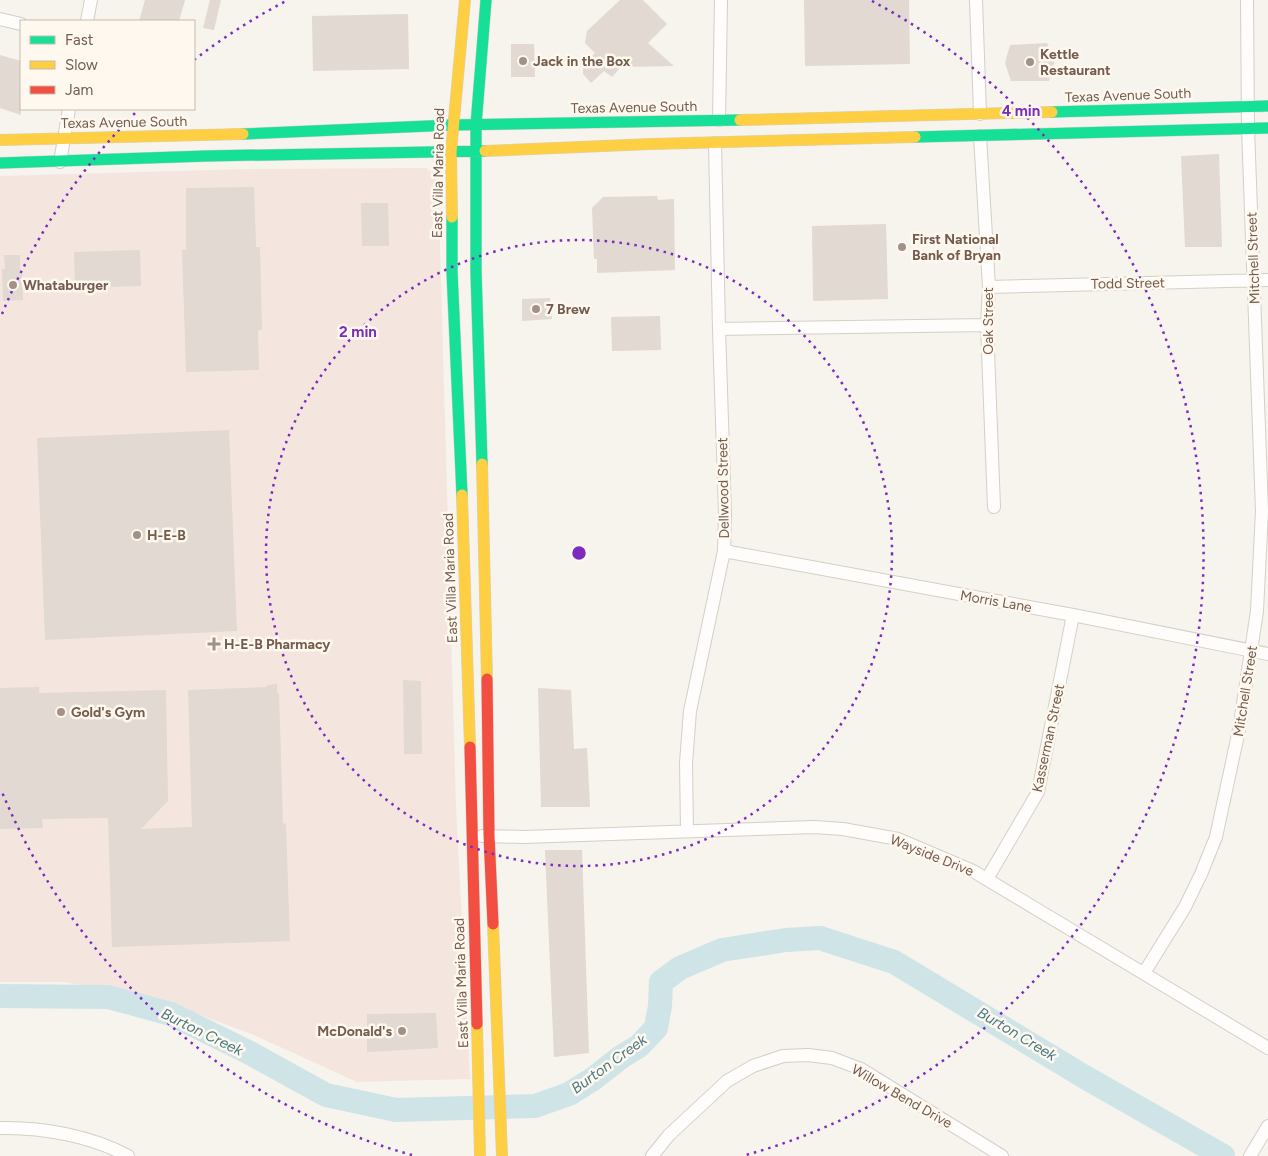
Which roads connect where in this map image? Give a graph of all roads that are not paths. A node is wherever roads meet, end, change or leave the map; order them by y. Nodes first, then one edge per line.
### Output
1 (91, 0) edge
2 (465, 0) edge
3 (486, 0) edge
4 (721, 0) edge
5 (976, 0) edge
6 (1246, 0) edge
7 (0, 19) edge
8 (87, 20) edge
9 (20, 24) edge
10 (1268, 106) edge
11 (1247, 107) junction
12 (70, 110) edge
13 (980, 114) junction
14 (719, 120) junction
15 (452, 125) junction
16 (476, 125) junction
17 (1248, 128) junction
18 (1268, 128) edge
19 (980, 136) junction
20 (64, 138) junction
21 (0, 140) edge
22 (715, 142) junction
23 (475, 150) junction
24 (451, 152) junction
25 (60, 162) junction
26 (0, 163) edge
27 (1254, 280) junction
28 (1268, 280) edge
29 (989, 287) junction
30 (987, 325) junction
31 (719, 329) junction
32 (994, 507) dead end
33 (724, 551) junction
34 (1073, 615) junction
35 (1252, 651) junction
36 (1268, 654) edge
37 (687, 830) junction
38 (489, 836) junction
39 (472, 837) junction
40 (987, 879) junction
41 (1144, 973) junction
42 (1268, 1048) edge
43 (1268, 1126) edge
44 (0, 1128) edge
45 (128, 1156) edge
46 (480, 1156) edge
47 (502, 1156) edge
48 (652, 1156) edge
49 (1002, 1156) edge
50 (1250, 1156) edge

1 - 8 street
2 - 15 main road, East Villa Maria Road
3 - 16 main road
4 - 14 street
5 - 13 street
6 - 11 street, Mitchell Street
7 - 9 street
10 - 11 main road, Texas Avenue South
11 - 13 main road, Texas Avenue South
11 - 17 street, Mitchell Street
12 - 20 street
13 - 14 main road, Texas Avenue South
14 - 16 main road, Texas Avenue South
15 - 16 main road, Texas Avenue South
15 - 20 main road, Texas Avenue South
15 - 24 main road, East Villa Maria Road
16 - 23 main road
17 - 18 main road
17 - 19 main road
17 - 27 street, Mitchell Street
19 - 22 main road
19 - 29 street, Oak Street
20 - 21 main road, Texas Avenue South
20 - 25 street
22 - 23 main road
22 - 31 street, Dellwood Street
23 - 24 main road
23 - 38 main road
24 - 25 main road
24 - 39 main road, East Villa Maria Road
25 - 26 main road
27 - 28 street, Todd Street
27 - 29 street, Todd Street
27 - 35 street, Mitchell Street
29 - 30 street, Oak Street
30 - 31 street
30 - 32 street, Oak Street
31 - 33 street, Dellwood Street
33 - 34 street, Morris Lane
33 - 37 street, Dellwood Street
34 - 35 street, Morris Lane
34 - 40 street, Kasserman Street
35 - 36 street, Morris Lane
35 - 41 street, Mitchell Street
37 - 38 street, Wayside Drive
37 - 40 street, Wayside Drive
38 - 39 street, Wayside Drive
38 - 47 main road
39 - 46 main road, East Villa Maria Road
40 - 41 street, Wayside Drive
41 - 42 street, Wayside Drive
43 - 50 street
44 - 45 street
48 - 49 street, Willow Bend Drive

